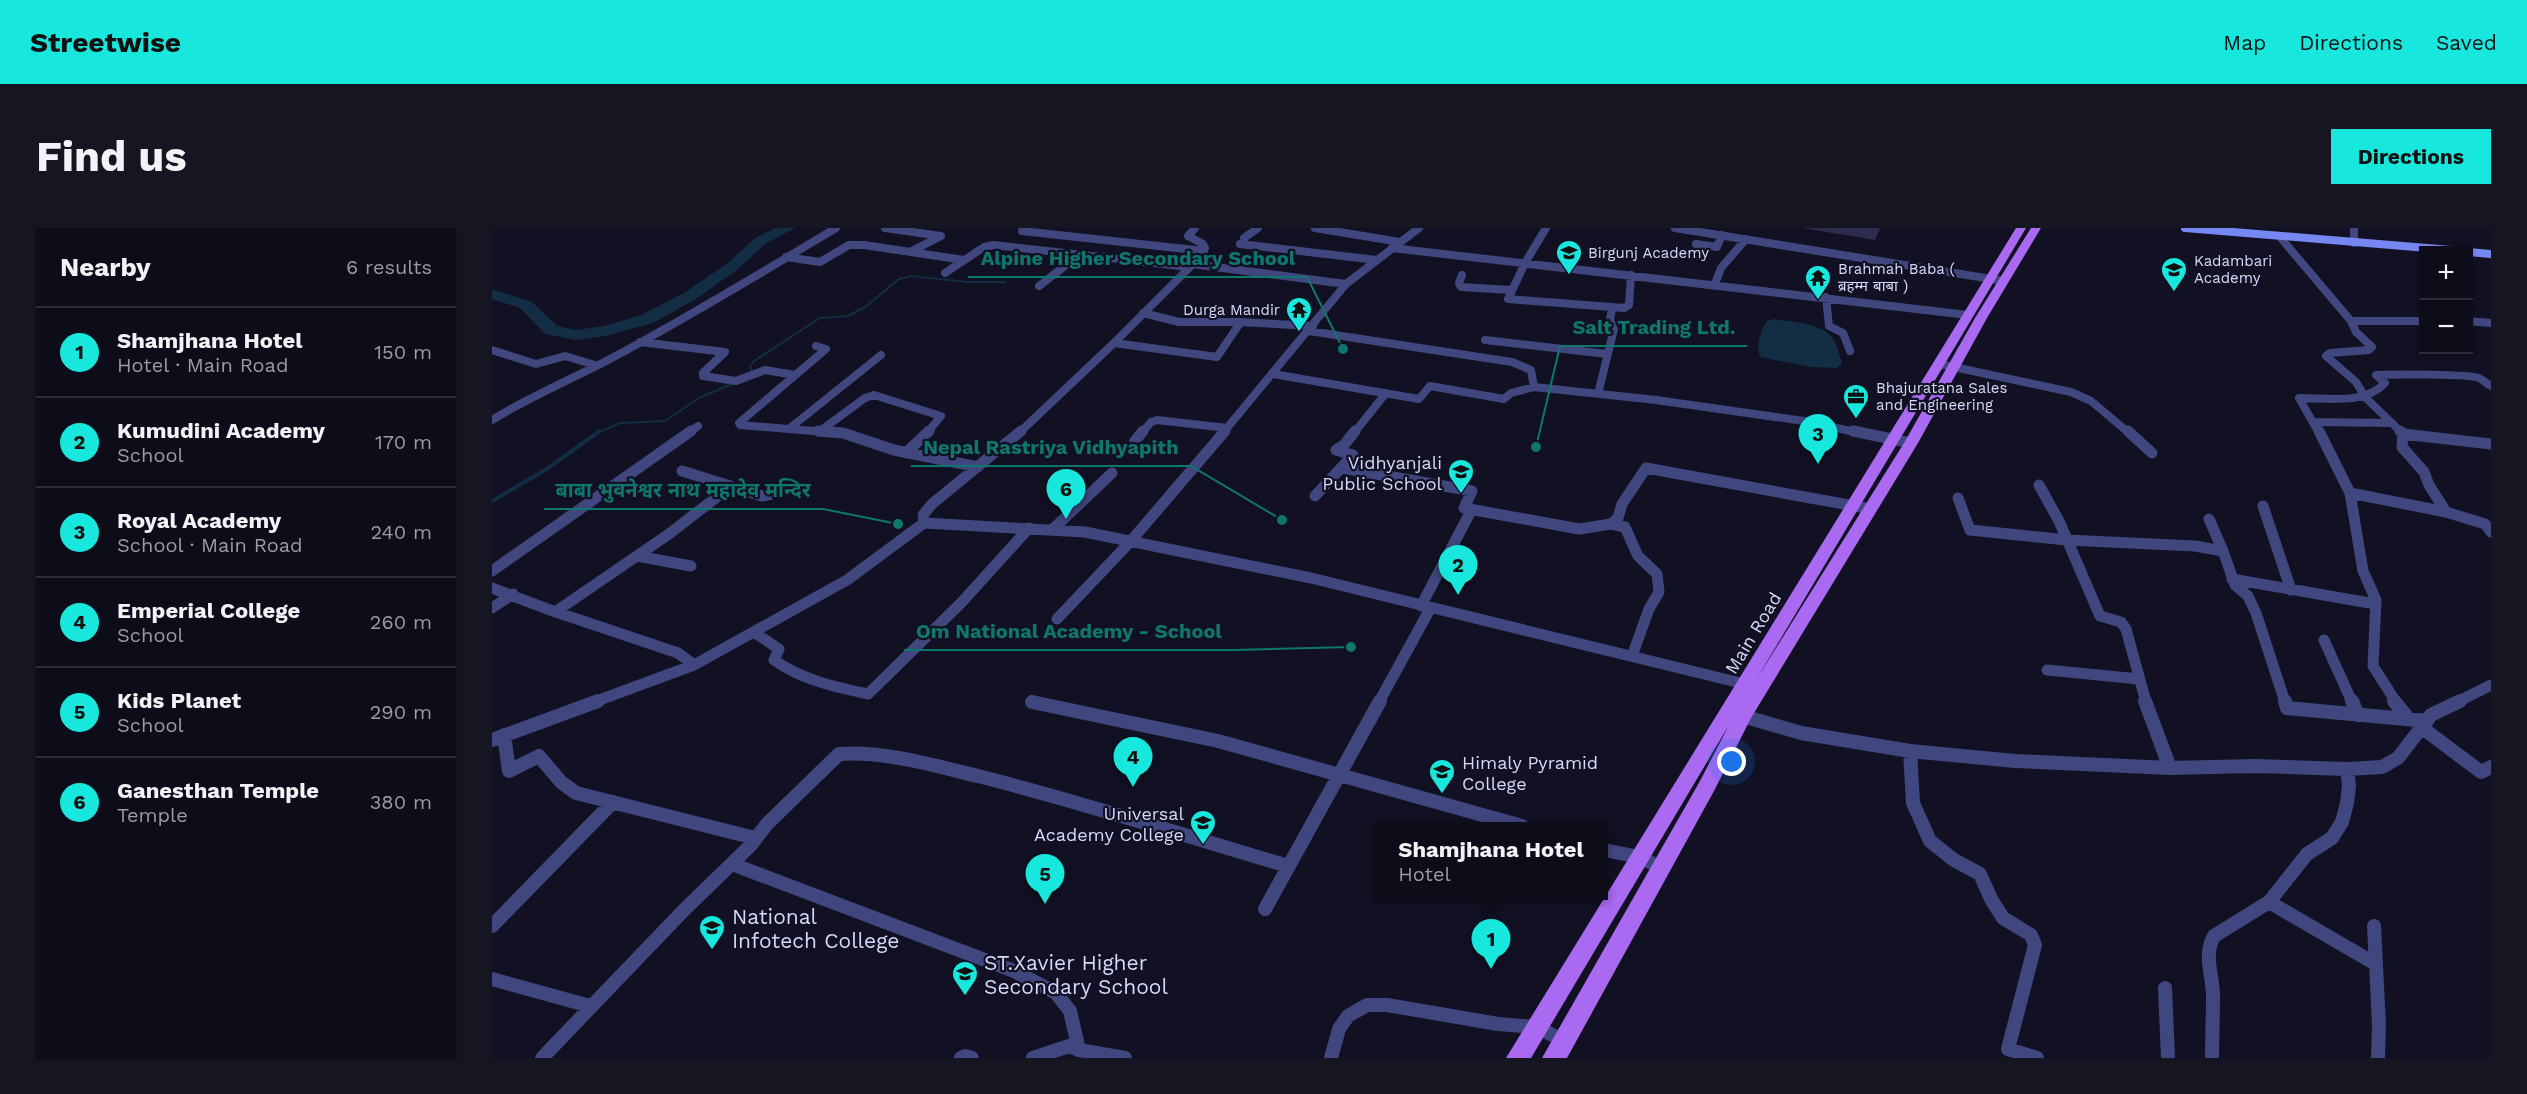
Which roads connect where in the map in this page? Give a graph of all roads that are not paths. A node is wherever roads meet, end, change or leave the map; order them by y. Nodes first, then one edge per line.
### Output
1 (836, 228) edge
2 (885, 228) edge
3 (1195, 228) edge
4 (1258, 228) edge
5 (1315, 228) edge
6 (1419, 228) edge
7 (1546, 228) edge
8 (1675, 228) edge
9 (2021, 228) edge
10 (2036, 228) edge
11 (2185, 228) edge
12 (2354, 228) edge
13 (1022, 231) dead end
14 (1722, 235) junction
15 (2280, 237) junction
16 (1746, 239) junction
17 (2354, 243) junction
18 (1696, 244) dead end
19 (1396, 245) junction
20 (2419, 248) edge
21 (911, 251) junction
22 (1204, 251) junction
23 (2473, 252) edge
24 (2491, 254) edge
25 (1079, 255) junction
26 (786, 257) junction
27 (964, 260) junction
28 (1377, 260) junction
29 (1525, 263) junction
30 (1190, 266) junction
31 (945, 273) dead end
32 (1461, 275) dead end
33 (1631, 275) junction
34 (1998, 280) junction
35 (1346, 284) junction
36 (1715, 284) junction
37 (1039, 286) dead end
38 (1512, 290) junction
39 (1826, 297) junction
40 (1612, 308) junction
41 (1143, 313) junction
42 (1968, 315) junction
43 (2351, 321) junction
44 (2419, 321) edge
45 (2473, 321) edge
46 (1240, 322) junction
47 (2491, 323) edge
48 (1311, 328) junction
49 (1485, 340) dead end
50 (640, 342) junction
51 (1114, 343) junction
52 (816, 346) dead end
53 (492, 350) edge
54 (1850, 351) dead end
55 (1607, 354) junction
56 (880, 355) dead end
57 (595, 365) junction
58 (1948, 366) junction
59 (1273, 374) junction
60 (795, 375) junction
61 (2491, 386) edge
62 (1534, 387) junction
63 (1386, 393) junction
64 (1598, 394) junction
65 (2365, 397) junction
66 (492, 420) edge
67 (2314, 422) junction
68 (2392, 423) junction
69 (698, 426) dead end
70 (790, 428) junction
71 (1227, 428) junction
72 (820, 431) junction
73 (2403, 434) junction
74 (1892, 439) junction
75 (1136, 441) dead end
76 (1911, 443) junction
77 (2491, 444) edge
78 (906, 453) junction
79 (2152, 453) dead end
80 (978, 467) junction
81 (1342, 468) junction
82 (682, 471) dead end
83 (1112, 473) dead end
84 (789, 483) dead end
85 (2039, 485) dead end
86 (731, 486) junction
87 (2350, 493) junction
88 (1316, 496) dead end
89 (1958, 498) dead end
90 (1852, 506) junction
91 (2263, 506) dead end
92 (1472, 509) junction
93 (1871, 509) junction
94 (2446, 512) junction
95 (2210, 519) dead end
96 (924, 523) junction
97 (1611, 524) junction
98 (1029, 528) junction
99 (1053, 529) junction
100 (2491, 532) edge
101 (2067, 540) junction
102 (1130, 542) junction
103 (2223, 551) junction
104 (638, 556) junction
105 (691, 566) dead end
106 (492, 570) edge
107 (2232, 579) junction
108 (492, 588) edge
109 (2291, 590) junction
110 (513, 594) junction
111 (2375, 604) junction
112 (1425, 607) junction
113 (492, 608) edge
114 (555, 612) junction
115 (1057, 619) dead end
116 (755, 633) junction
117 (2324, 640) dead end
118 (1632, 656) junction
119 (694, 665) junction
120 (2047, 670) dead end
121 (2139, 679) junction
122 (2491, 685) edge
123 (1753, 686) junction
124 (1032, 702) dead end
125 (1736, 714) junction
126 (2358, 715) junction
127 (2408, 718) junction
128 (2424, 724) junction
129 (498, 737) edge
130 (1910, 751) junction
131 (2491, 767) edge
132 (2170, 768) junction
133 (2347, 769) junction
134 (1340, 774) junction
135 (613, 802) junction
136 (1508, 822) edge
137 (755, 838) junction
138 (1608, 851) edge
139 (1639, 858) junction
140 (732, 864) junction
141 (1288, 866) junction
142 (1660, 867) junction
143 (2269, 903) junction
144 (1265, 909) dead end
145 (492, 926) edge
146 (2374, 926) dead end
147 (2374, 963) junction
148 (492, 979) edge
149 (2165, 988) dead end
150 (590, 1006) junction
151 (1537, 1027) junction
152 (1564, 1041) junction
153 (1079, 1050) junction
154 (2382, 1057) edge
155 (542, 1058) edge
156 (961, 1058) edge
157 (972, 1058) edge
158 (1033, 1058) edge
159 (1125, 1058) edge
160 (1331, 1058) edge
161 (1518, 1058) edge
162 (1554, 1058) edge
163 (2037, 1058) edge
164 (2168, 1058) edge
165 (2212, 1058) edge

1 - 26 street
2 - 21 street
3 - 22 street
4 - 28 street
5 - 19 street
6 - 19 street
7 - 29 street
8 - 14 street
9 - 34 main road, Main Road
10 - 34 main road, Main Road
11 - 15 main road
12 - 17 street
13 - 22 street
14 - 16 street
14 - 18 street
15 - 17 main road
15 - 43 street
16 - 34 street
16 - 36 street
17 - 20 main road
19 - 28 street
19 - 29 street
21 - 26 street
21 - 27 street
22 - 30 street
23 - 24 main road
25 - 27 street
25 - 30 street
25 - 37 street
26 - 50 street
27 - 31 street
28 - 35 street
29 - 33 street
29 - 38 street
30 - 35 street
30 - 41 street
32 - 38 street
33 - 36 street
33 - 40 street
34 - 42 main road, Main Road
34 - 58 main road, Main Road
35 - 48 street
36 - 39 street
38 - 40 street
39 - 42 street
39 - 54 street
40 - 55 street
41 - 46 street
41 - 51 street
42 - 58 main road, Main Road
43 - 44 street
43 - 65 street
45 - 47 street
46 - 48 street
46 - 51 street
48 - 59 street
48 - 62 street
49 - 55 street
50 - 57 street
50 - 60 street
51 - 80 street
52 - 60 street
53 - 57 street
55 - 64 street
56 - 70 street
57 - 66 street
58 - 74 main road, Main Road
58 - 76 main road, Main Road
58 - 79 street
59 - 63 street
59 - 71 street
60 - 70 street
61 - 65 street
62 - 63 street
62 - 64 street
63 - 81 street
64 - 74 street
65 - 67 street
65 - 68 street
67 - 68 street
67 - 87 street
68 - 73 street
69 - 106 street
70 - 72 street
71 - 75 street
71 - 102 street
72 - 78 street
72 - 78 street
73 - 77 street
73 - 94 street
74 - 76 street
74 - 90 main road, Main Road
76 - 93 main road, Main Road
78 - 80 street
80 - 96 street
81 - 88 street
81 - 92 street
82 - 86 street
83 - 99 street
84 - 86 street
85 - 101 street
86 - 104 street
87 - 94 street
87 - 111 street
89 - 101 street
90 - 93 street
90 - 97 street
90 - 123 main road, Main Road
91 - 109 street
92 - 97 street
92 - 112 street
93 - 123 main road, Main Road
94 - 100 street
95 - 103 street
96 - 98 street
96 - 116 street
97 - 118 street
98 - 99 street
98 - 116 street
99 - 102 street
101 - 103 street
101 - 121 street
102 - 112 street
102 - 115 street
103 - 107 street
104 - 105 street
104 - 114 street
107 - 109 street
107 - 126 street
108 - 110 street
109 - 111 street
110 - 113 street
110 - 114 street
111 - 127 street
112 - 118 street
112 - 134 street
114 - 119 street
116 - 119 street
117 - 126 street
118 - 123 street
119 - 129 street
120 - 121 street
121 - 132 street
122 - 128 street
123 - 125 main road, Main Road
124 - 134 street
125 - 130 street
125 - 139 main road, Main Road
125 - 142 main road, Main Road
126 - 127 street
127 - 128 street
128 - 131 street
128 - 133 street
129 - 135 street
130 - 132 street
130 - 163 street
132 - 133 street
133 - 143 street
134 - 136 street
134 - 141 street
135 - 137 street
135 - 145 street
137 - 140 street
137 - 141 street
138 - 139 street
139 - 142 street
139 - 151 main road, Main Road
140 - 150 street
140 - 153 street
141 - 144 street
142 - 152 main road, Main Road
143 - 147 street
143 - 165 street
146 - 147 street
147 - 154 street
148 - 150 street
149 - 164 street
150 - 155 street
151 - 152 street
151 - 160 street
151 - 161 main road, Main Road
152 - 162 main road, Main Road
153 - 158 street
153 - 159 street
156 - 157 street

